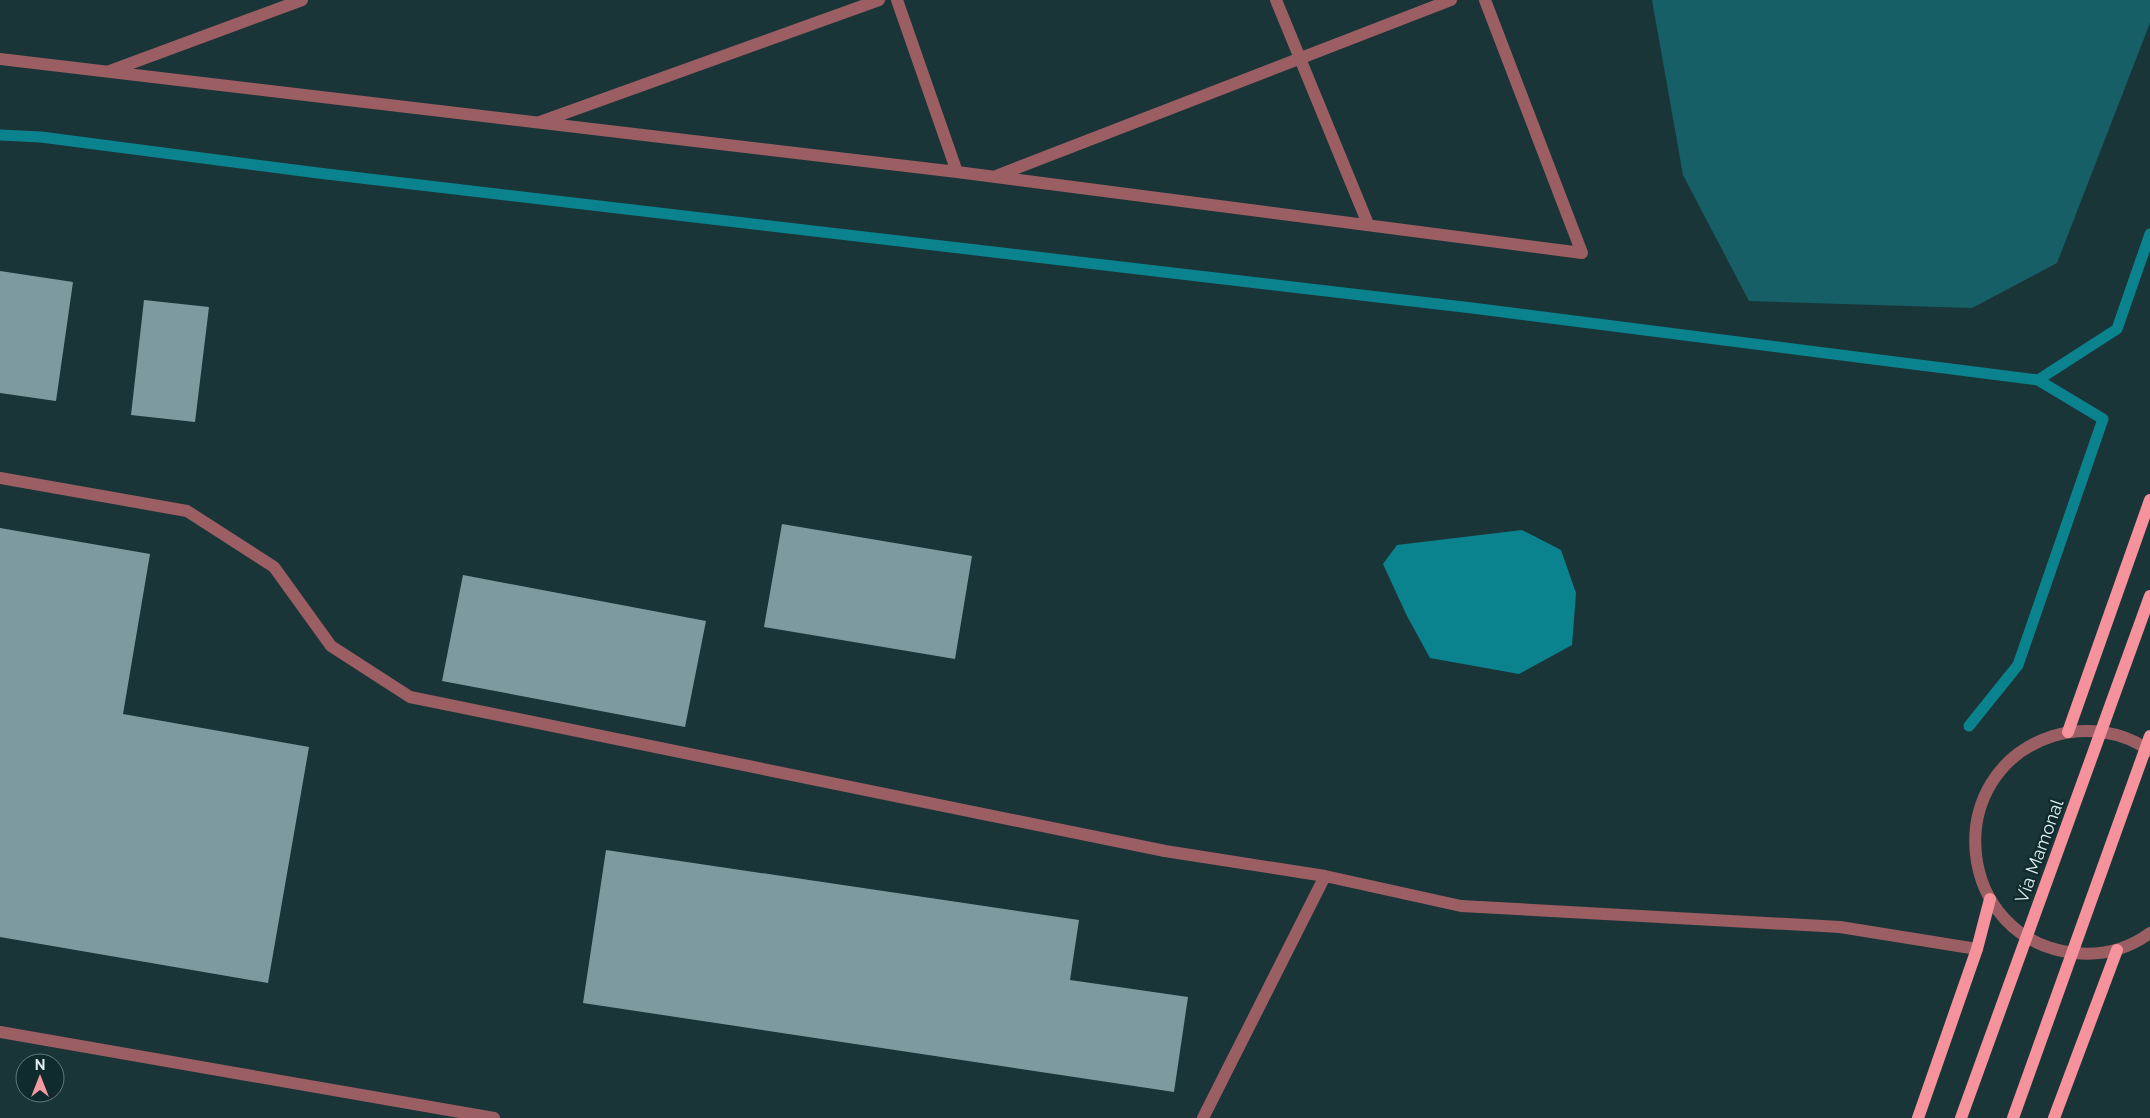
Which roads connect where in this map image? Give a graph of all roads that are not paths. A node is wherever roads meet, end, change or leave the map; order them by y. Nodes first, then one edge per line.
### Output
1 (302, 0) edge
2 (879, 0) edge
3 (897, 0) edge
4 (1276, 0) edge
5 (1451, 0) edge
6 (1485, 0) edge
7 (1300, 58) junction
8 (0, 59) edge
9 (108, 72) junction
10 (538, 122) junction
11 (958, 172) junction
12 (994, 177) junction
13 (1368, 224) junction
14 (0, 478) edge
15 (2150, 500) edge
16 (2150, 596) edge
17 (2068, 732) junction
18 (2150, 736) edge
19 (2150, 751) edge
20 (1325, 876) junction
21 (1990, 899) junction
22 (2150, 933) edge
23 (2137, 942) junction
24 (2150, 946) edge
25 (1977, 949) junction
26 (2118, 950) junction
27 (0, 1032) edge
28 (494, 1118) edge
29 (1204, 1118) edge
30 (1918, 1118) edge
31 (1961, 1118) edge
32 (2013, 1118) edge
33 (2054, 1118) edge

1 - 9 street
2 - 10 street
3 - 11 street
4 - 7 street
5 - 7 street
6 - 13 street
7 - 12 street
7 - 13 street
8 - 9 street
9 - 10 street
10 - 11 street
11 - 12 street
12 - 13 street
14 - 20 street
15 - 17 main road
16 - 31 main road, Vía Mamonal, bridge
17 - 19 street
17 - 21 street
18 - 32 main road, bridge
20 - 25 street
20 - 29 street
21 - 25 main road
21 - 26 street
22 - 23 street
23 - 24 street
23 - 26 street
25 - 30 main road
26 - 33 main road
27 - 28 street

